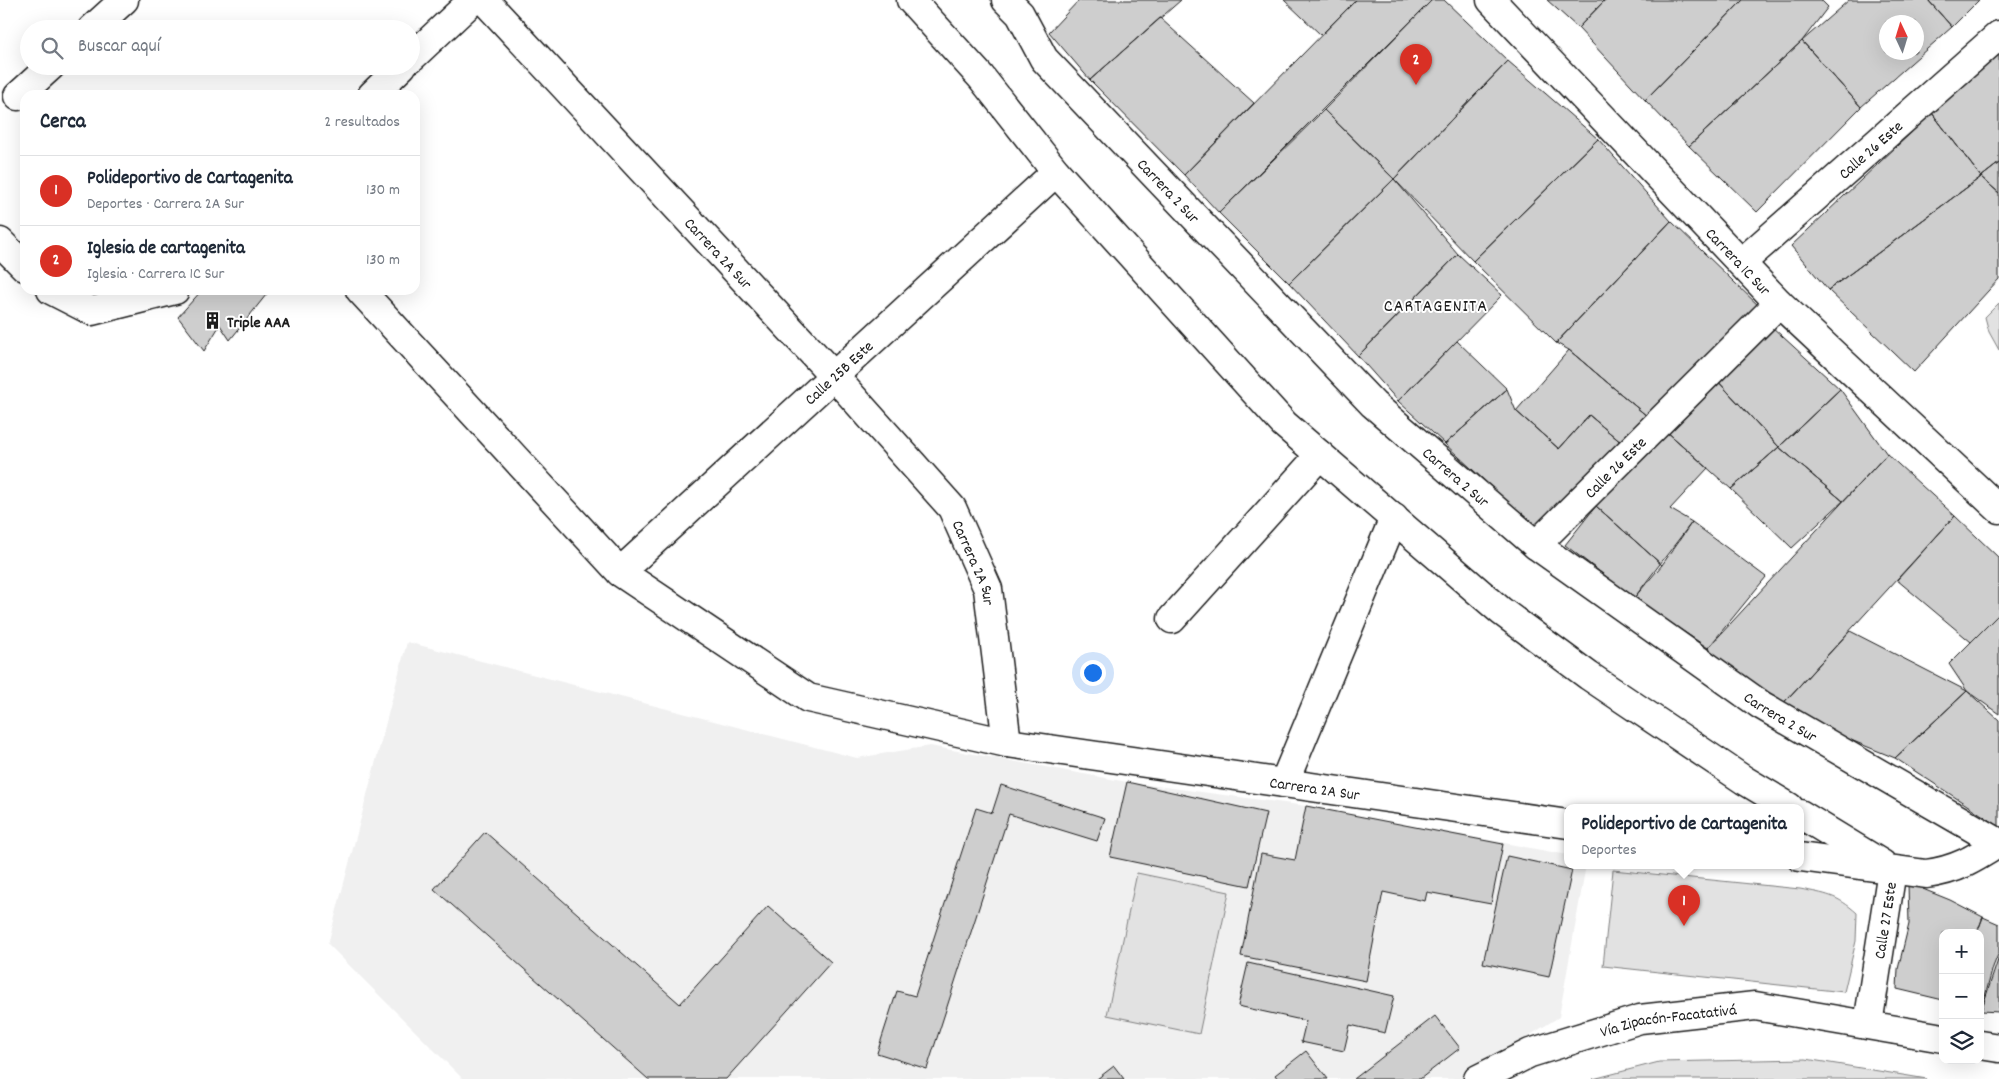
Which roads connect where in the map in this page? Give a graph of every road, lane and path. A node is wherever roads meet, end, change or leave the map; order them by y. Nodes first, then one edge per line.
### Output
1 (124, 0) edge
2 (473, 0) edge
3 (484, 0) edge
4 (911, 0) edge
5 (1491, 0) edge
6 (1020, 5) edge
7 (102, 20) edge
8 (1999, 35) edge
9 (420, 50) edge
10 (41, 75) edge
11 (393, 75) edge
12 (25, 90) edge
13 (377, 90) edge
14 (1056, 172) junction
15 (0, 242) edge
16 (20, 262) edge
17 (1741, 263) junction
18 (61, 295) edge
19 (155, 295) edge
20 (365, 295) edge
21 (1780, 303) junction
22 (833, 376) junction
23 (1320, 455) junction
24 (1999, 509) edge
25 (1394, 518) junction
26 (1536, 545) junction
27 (620, 572) junction
28 (1172, 619) dead end
29 (1007, 743) junction
30 (1284, 782) junction
31 (1784, 804) edge
32 (1804, 816) edge
33 (1564, 823) edge
34 (1999, 843) edge
35 (1804, 858) edge
36 (1892, 870) junction
37 (1868, 1024) junction
38 (1939, 1037) edge
39 (1984, 1046) edge
40 (1999, 1048) edge
41 (1478, 1079) edge

1 - 7 street
2 - 9 street
3 - 22 street, Carrera 2A Sur
4 - 14 street
5 - 17 street, Carrera 1C Sur
6 - 26 street, Carrera 2 Sur
8 - 17 street, Calle 26 Este
10 - 12 street
11 - 13 street
14 - 22 street, Calle 25B Este
14 - 23 street
15 - 16 street
17 - 21 street, Carrera 1C Sur
18 - 19 street
20 - 27 street
21 - 24 street, Carrera 1C Sur
21 - 26 street, Calle 26 Este
22 - 27 street, Calle 25B Este
22 - 29 street, Carrera 2A Sur
23 - 25 street
23 - 28 street
25 - 30 street
25 - 31 street
26 - 34 street, Carrera 2 Sur
27 - 29 street
29 - 30 street, Carrera 2A Sur
30 - 33 street, Carrera 2A Sur
32 - 36 street
34 - 36 street, Calle 27 Este
35 - 36 street
36 - 37 street, Calle 27 Este
37 - 38 street, Vía Zipacón-Facatativá
37 - 41 street, Vía Zipacón-Facatativá
39 - 40 street

